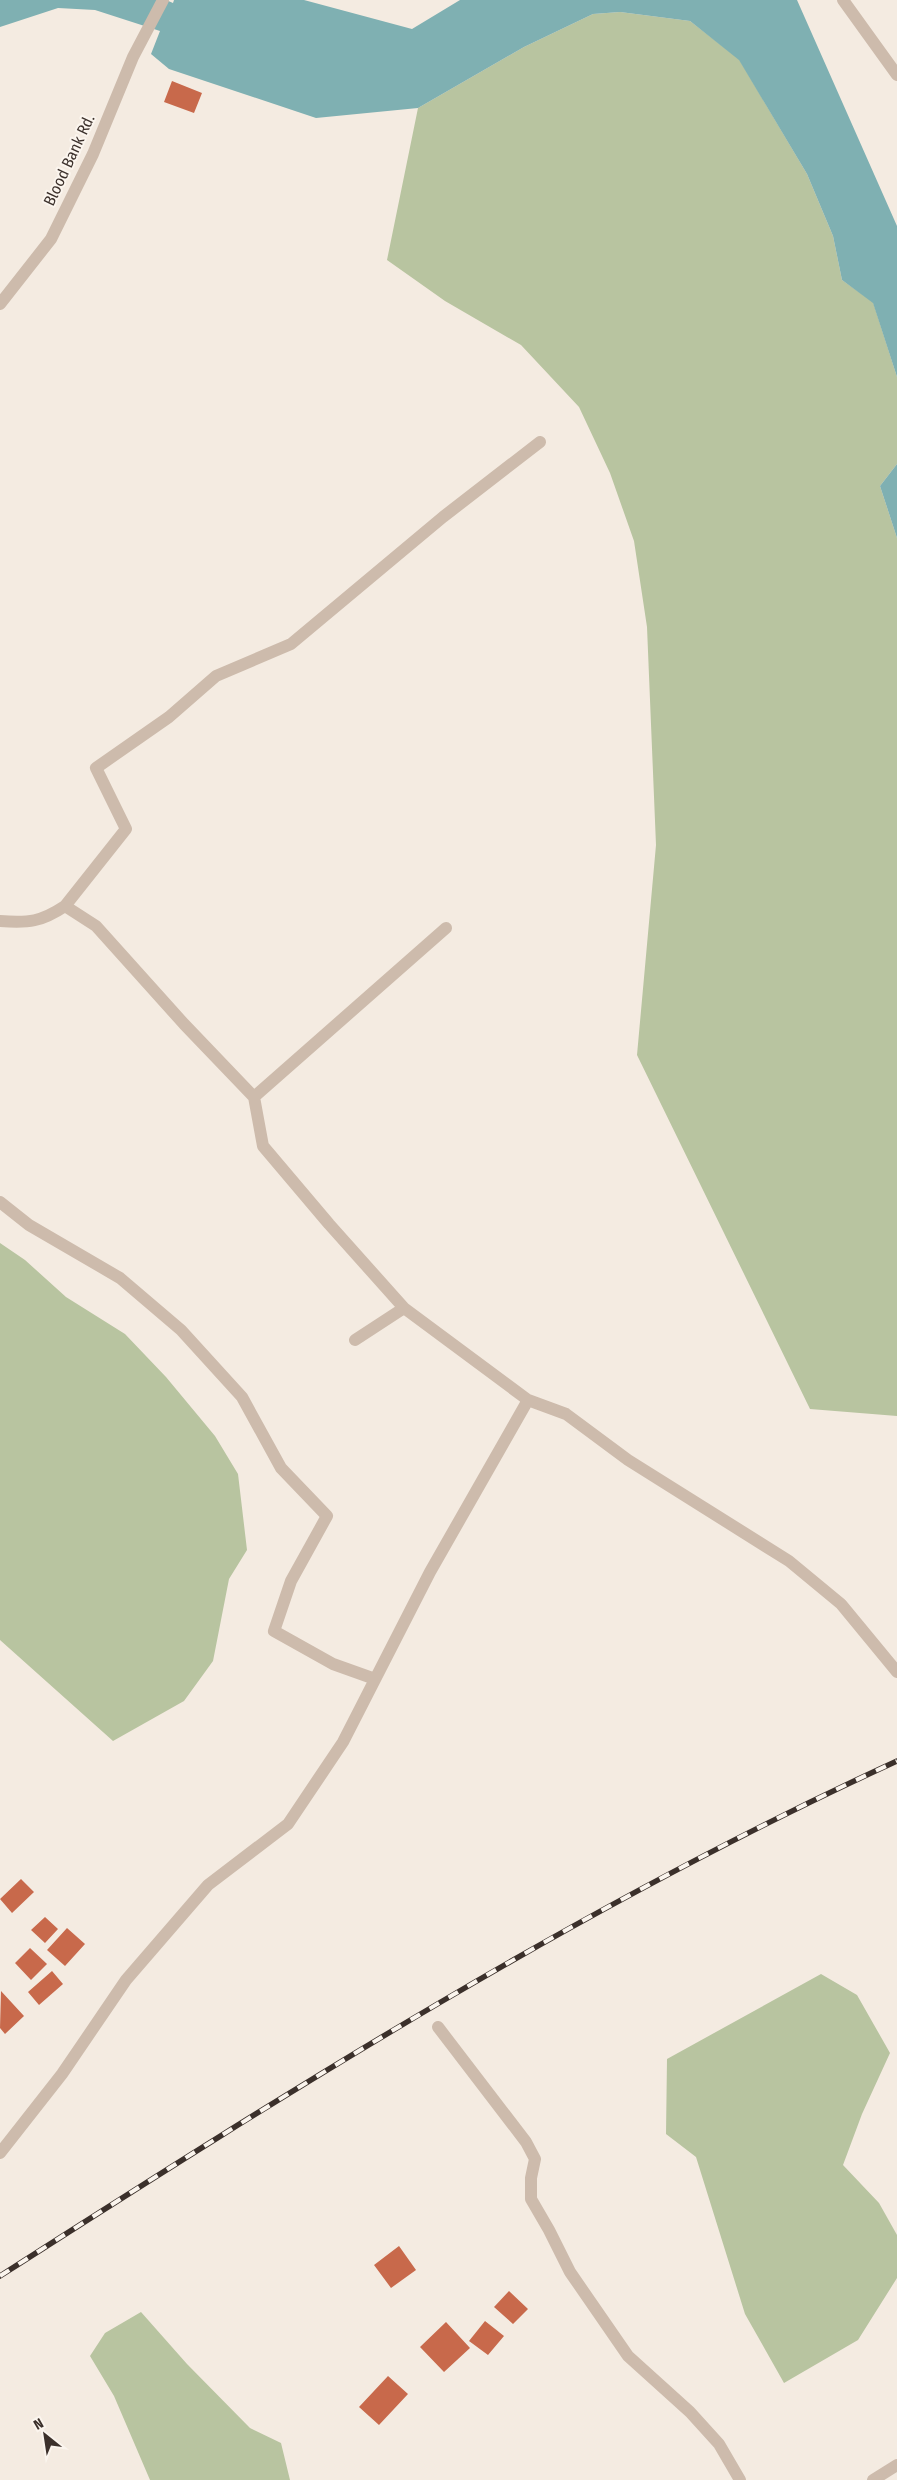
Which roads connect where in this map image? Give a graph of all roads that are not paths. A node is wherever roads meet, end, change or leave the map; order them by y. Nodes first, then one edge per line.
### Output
1 (163, 0) edge
2 (843, 0) edge
3 (897, 74) edge
4 (0, 304) edge
5 (540, 442) dead end
6 (66, 906) junction
7 (0, 921) edge
8 (446, 928) dead end
9 (254, 1096) junction
10 (0, 1202) edge
11 (404, 1308) junction
12 (355, 1340) dead end
13 (528, 1400) junction
14 (897, 1672) edge
15 (375, 1679) junction
16 (438, 2027) dead end
17 (0, 2153) edge
18 (897, 2465) edge
19 (740, 2480) edge
20 (873, 2480) edge

1 - 4 street, Blood Bank Rd.
2 - 3 street
5 - 6 street
6 - 7 street
6 - 9 street
8 - 9 street
9 - 11 street
10 - 15 street
11 - 12 street
11 - 13 street
13 - 14 street
13 - 15 street
15 - 17 street
16 - 19 street
18 - 20 street

